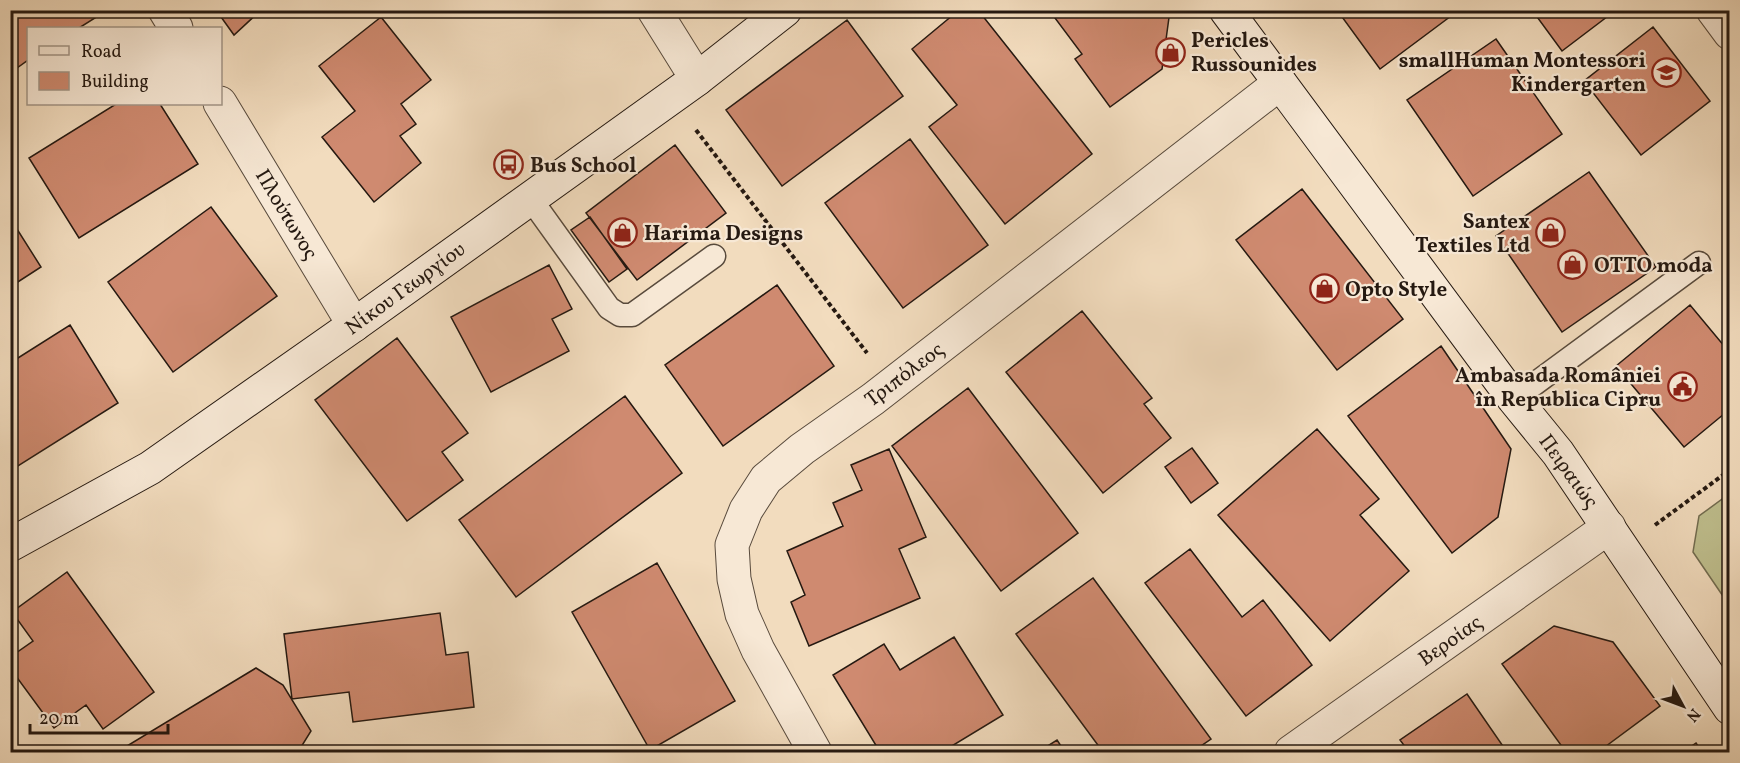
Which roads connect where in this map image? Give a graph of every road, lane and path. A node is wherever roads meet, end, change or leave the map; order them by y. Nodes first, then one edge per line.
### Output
1 (165, 10) edge
2 (654, 10) edge
3 (784, 10) edge
4 (1226, 10) edge
5 (1713, 10) edge
6 (175, 27) edge
7 (1730, 33) edge
8 (697, 78) junction
9 (1280, 83) junction
10 (671, 97) junction
11 (221, 105) edge
12 (530, 198) junction
13 (714, 256) dead end
14 (1699, 263) dead end
15 (354, 325) junction
16 (891, 385) junction
17 (1514, 399) junction
18 (1730, 470) edge
19 (1616, 538) junction
20 (10, 545) edge
21 (1730, 708) edge
22 (1305, 749) edge
23 (815, 753) edge

1 - 6 street
2 - 8 street
3 - 8 street, Νίκου Γεωργίου
4 - 9 street, Πειραιώς
5 - 7 street
8 - 10 street, Νίκου Γεωργίου
9 - 16 street, Τριπόλεος
9 - 17 street, Πειραιώς
10 - 12 street, Νίκου Γεωργίου
10 - 16 path
11 - 15 street, Πλούτωνος
12 - 13 lane
12 - 15 street, Νίκου Γεωργίου
14 - 17 lane
15 - 20 street, Νίκου Γεωργίου
16 - 23 street, Τριπόλεος
17 - 19 street, Πειραιώς
18 - 19 path
19 - 21 street, Πειραιώς
19 - 22 street, Βεροίας

